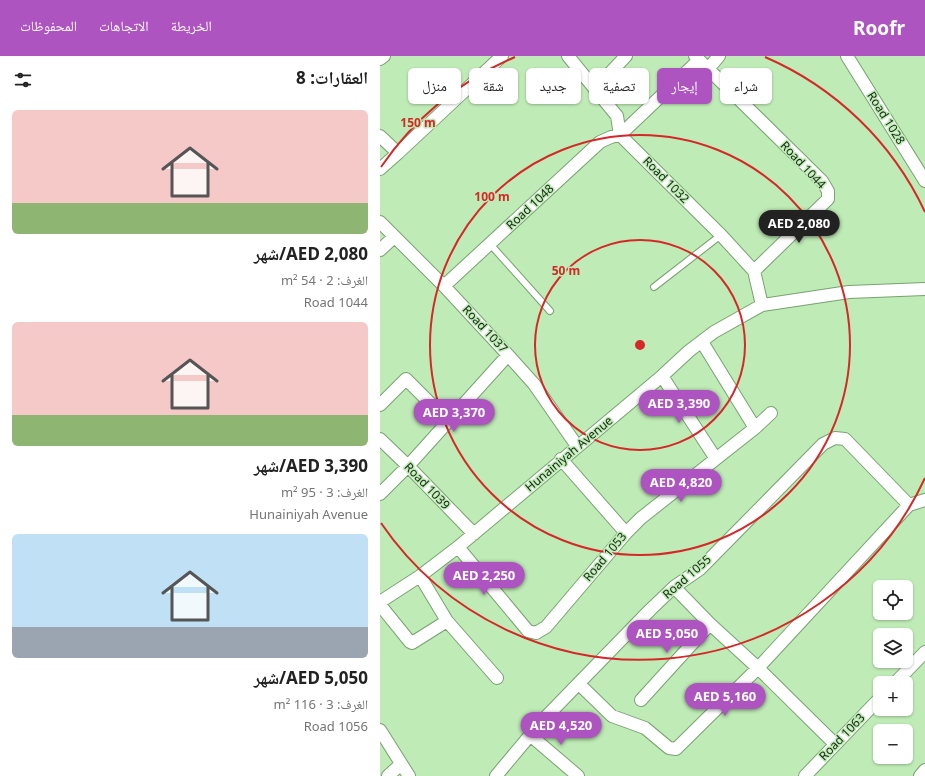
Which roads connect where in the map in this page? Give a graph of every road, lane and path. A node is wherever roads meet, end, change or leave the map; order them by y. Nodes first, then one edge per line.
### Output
1 (384, 56) edge
2 (502, 56) edge
3 (568, 56) edge
4 (626, 56) edge
5 (719, 56) edge
6 (847, 56) edge
7 (380, 60) edge
8 (701, 62) edge
9 (615, 68) edge
10 (589, 82) edge
11 (607, 104) edge
12 (620, 135) junction
13 (380, 136) edge
14 (398, 153) junction
15 (380, 169) edge
16 (925, 181) edge
17 (380, 222) edge
18 (721, 235) junction
19 (394, 237) junction
20 (490, 244) junction
21 (380, 250) edge
22 (754, 271) junction
23 (444, 286) junction
24 (654, 287) dead end
25 (925, 289) edge
26 (762, 305) junction
27 (550, 311) dead end
28 (702, 342) junction
29 (508, 354) junction
30 (662, 376) junction
31 (380, 405) edge
32 (771, 413) dead end
33 (448, 421) junction
34 (755, 428) junction
35 (380, 439) edge
36 (577, 446) junction
37 (561, 459) junction
38 (716, 459) junction
39 (408, 466) junction
40 (380, 494) edge
41 (925, 500) edge
42 (909, 505) junction
43 (626, 533) junction
44 (474, 534) junction
45 (458, 547) junction
46 (420, 576) junction
47 (674, 587) junction
48 (380, 602) edge
49 (380, 605) edge
50 (447, 621) junction
51 (710, 624) junction
52 (925, 652) edge
53 (758, 668) junction
54 (901, 676) edge
55 (497, 678) dead end
56 (579, 684) junction
57 (641, 700) dead end
58 (873, 705) edge
59 (380, 730) edge
60 (530, 735) junction
61 (835, 744) junction
62 (401, 764) junction
63 (925, 770) edge
64 (388, 776) edge
65 (409, 776) edge
66 (496, 776) edge
67 (578, 776) edge
68 (805, 776) edge
69 (920, 776) edge

1 - 7 street
2 - 14 street
3 - 10 street
4 - 9 street
5 - 8 street
6 - 16 street, Road 1028
8 - 12 street
8 - 22 street, Road 1044
11 - 12 street
12 - 18 street, Road 1032
12 - 20 street, Road 1048
13 - 14 street
14 - 15 street
17 - 19 street, Road 1037
18 - 22 street, Road 1032
18 - 24 lane
19 - 21 street
19 - 23 street, Road 1037
20 - 23 street, Road 1048
20 - 27 lane
22 - 26 street, Road 1032
23 - 29 street, Road 1037
25 - 26 street, Hunainiyah Avenue
26 - 28 street, Hunainiyah Avenue
28 - 30 street, Hunainiyah Avenue
28 - 34 street
29 - 33 street
29 - 36 street, Road 1037
30 - 36 street, Hunainiyah Avenue
30 - 38 street
31 - 33 street
32 - 34 street, Road 1053
33 - 39 street
34 - 38 street, Road 1053
35 - 39 street, Road 1039
36 - 37 street, Hunainiyah Avenue
37 - 43 street
37 - 44 street, Hunainiyah Avenue
38 - 43 street, Road 1053
39 - 40 street
39 - 44 street, Road 1039
41 - 42 street
42 - 47 street, Road 1055
42 - 53 street
43 - 45 street, Road 1053
44 - 45 street, Hunainiyah Avenue
45 - 46 street, Hunainiyah Avenue
46 - 48 street, Hunainiyah Avenue
46 - 50 street
47 - 51 street
47 - 56 street, Road 1055
49 - 50 street
50 - 55 street
51 - 53 street
51 - 57 street
52 - 54 street
53 - 56 street
53 - 61 street
56 - 60 street, Road 1055
58 - 61 street, Road 1063
59 - 62 street
60 - 66 street, Road 1055
60 - 67 street
61 - 68 street, Road 1063
62 - 64 street
62 - 65 street
63 - 69 street

